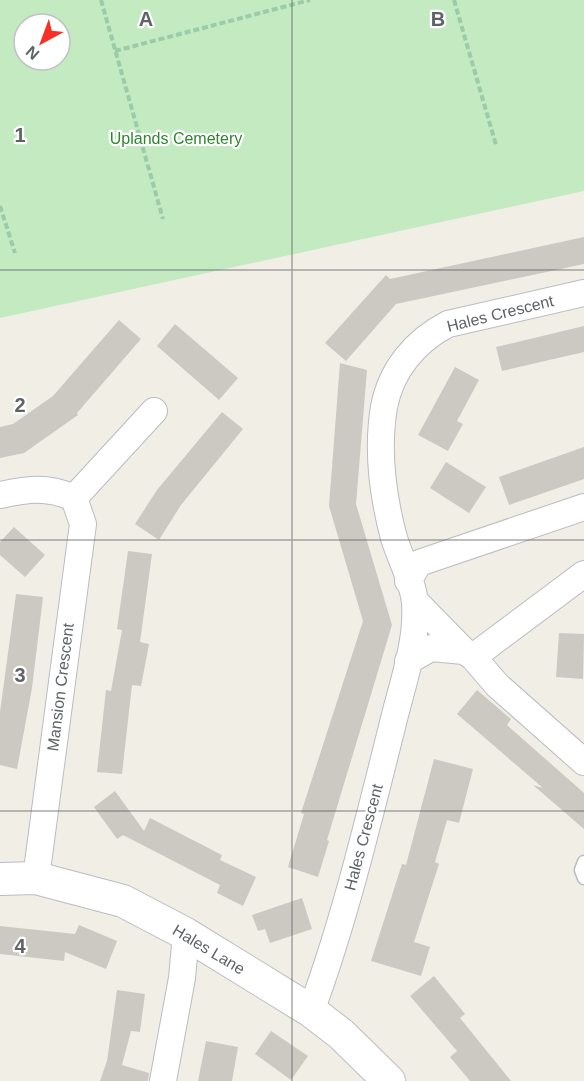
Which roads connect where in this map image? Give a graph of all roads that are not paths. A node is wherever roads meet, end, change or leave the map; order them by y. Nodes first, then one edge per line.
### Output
1 (584, 292) edge
2 (154, 411) dead end
3 (0, 495) edge
4 (74, 498) junction
5 (584, 507) edge
6 (584, 574) edge
7 (412, 591) junction
8 (468, 654) junction
9 (408, 661) junction
10 (584, 762) edge
11 (584, 862) edge
12 (36, 878) junction
13 (584, 878) edge
14 (0, 879) edge
15 (186, 934) junction
16 (311, 1011) junction
17 (163, 1081) edge
18 (389, 1081) edge

1 - 7 street, Hales Crescent
2 - 4 street
3 - 4 street
4 - 12 street, Mansion Crescent
5 - 7 street
6 - 8 street
7 - 8 street
7 - 9 street, Hales Crescent
8 - 9 street
8 - 10 street
9 - 16 street, Hales Crescent
11 - 13 lane
12 - 14 street, Hales Lane
12 - 15 street, Hales Lane
15 - 16 street, Hales Lane
15 - 17 street
16 - 18 street, Hales Lane

